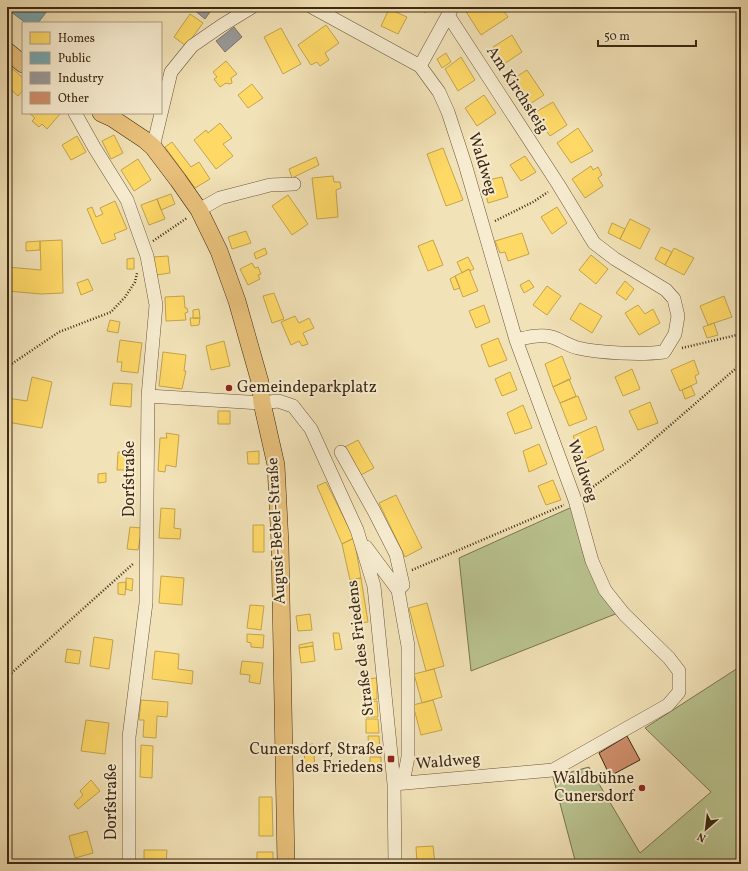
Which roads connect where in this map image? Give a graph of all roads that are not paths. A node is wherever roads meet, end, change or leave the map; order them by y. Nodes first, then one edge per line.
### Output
1 (252, 7) edge
2 (312, 7) edge
3 (450, 11) edge
4 (7, 51) edge
5 (22, 63) edge
6 (420, 66) junction
7 (162, 110) edge
8 (76, 114) edge
9 (103, 114) edge
10 (161, 114) edge
11 (153, 147) junction
12 (294, 184) dead end
13 (199, 210) junction
14 (516, 340) junction
15 (148, 396) junction
16 (262, 403) junction
17 (341, 452) dead end
18 (360, 540) junction
19 (398, 590) junction
20 (399, 784) junction
21 (129, 864) edge
22 (286, 864) edge
23 (395, 864) edge

1 - 7 street
2 - 6 street, Waldweg
3 - 6 street
3 - 14 street, Am Kirchsteig
4 - 5 main road
6 - 14 street, Waldweg
8 - 15 street, Dorfstraße
9 - 11 main road, August-Bebel-Straße
10 - 11 street
11 - 13 main road, August-Bebel-Straße
12 - 13 street
13 - 16 main road, August-Bebel-Straße
14 - 20 street, Waldweg
15 - 16 street, Straße des Friedens
15 - 21 street, Dorfstraße
16 - 18 street, Straße des Friedens
16 - 22 main road, August-Bebel-Straße
17 - 19 street
18 - 19 street
18 - 20 street, Straße des Friedens
19 - 20 street
20 - 23 street, Straße des Friedens

